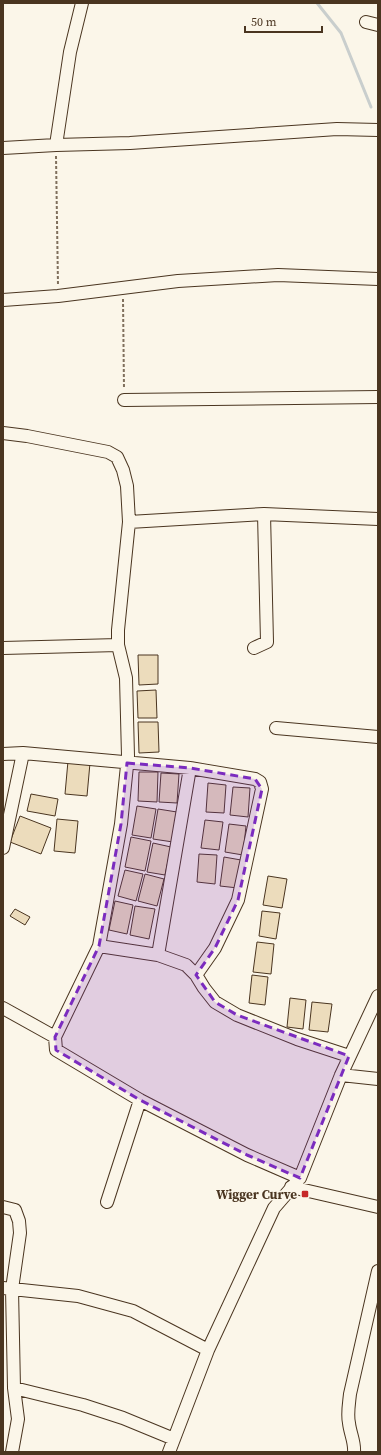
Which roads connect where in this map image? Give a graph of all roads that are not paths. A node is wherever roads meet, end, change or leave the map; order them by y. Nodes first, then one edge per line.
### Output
1 (82, 3) edge
2 (366, 22) dead end
3 (378, 25) edge
4 (378, 130) edge
5 (56, 145) junction
6 (3, 148) edge
7 (378, 279) edge
8 (3, 300) edge
9 (378, 397) edge
10 (124, 400) road end
11 (3, 433) edge
12 (264, 514) junction
13 (378, 519) edge
14 (129, 522) junction
15 (118, 645) junction
16 (3, 648) edge
17 (254, 648) dead end
18 (276, 728) dead end
19 (378, 736) edge
20 (23, 753) junction
21 (3, 754) edge
22 (127, 763) junction
23 (190, 768) junction
24 (3, 848) edge
25 (99, 946) junction
26 (158, 955) junction
27 (196, 975) junction
28 (378, 996) edge
29 (3, 1008) edge
30 (55, 1037) junction
31 (349, 1056) junction
32 (341, 1075) junction
33 (378, 1079) edge
34 (140, 1100) junction
35 (300, 1178) junction
36 (291, 1188) junction
37 (107, 1202) dead end
38 (3, 1207) edge
39 (378, 1207) edge
40 (378, 1271) edge
41 (8, 1289) edge
42 (208, 1350) junction
43 (14, 1388) junction
44 (174, 1439) junction
45 (12, 1452) edge
46 (169, 1452) edge
47 (354, 1452) edge

1 - 5 street
2 - 3 street
4 - 5 street
5 - 6 street
7 - 8 street
9 - 10 street
11 - 14 street
12 - 13 street
12 - 14 street
12 - 17 street
14 - 15 street
15 - 16 street
15 - 22 street
18 - 19 street
20 - 21 street
20 - 22 street
20 - 24 street
22 - 23 street
22 - 25 street
23 - 26 street
23 - 27 street
25 - 26 street
25 - 30 street
26 - 27 street
27 - 31 street
28 - 31 street
29 - 30 street
30 - 34 street
31 - 32 street
32 - 33 street
32 - 35 street
34 - 35 street
34 - 37 street
35 - 36 street
36 - 39 street
36 - 42 street
38 - 41 street
40 - 47 street
41 - 42 street
41 - 43 street
42 - 44 street
43 - 44 street
43 - 45 street
44 - 46 street

